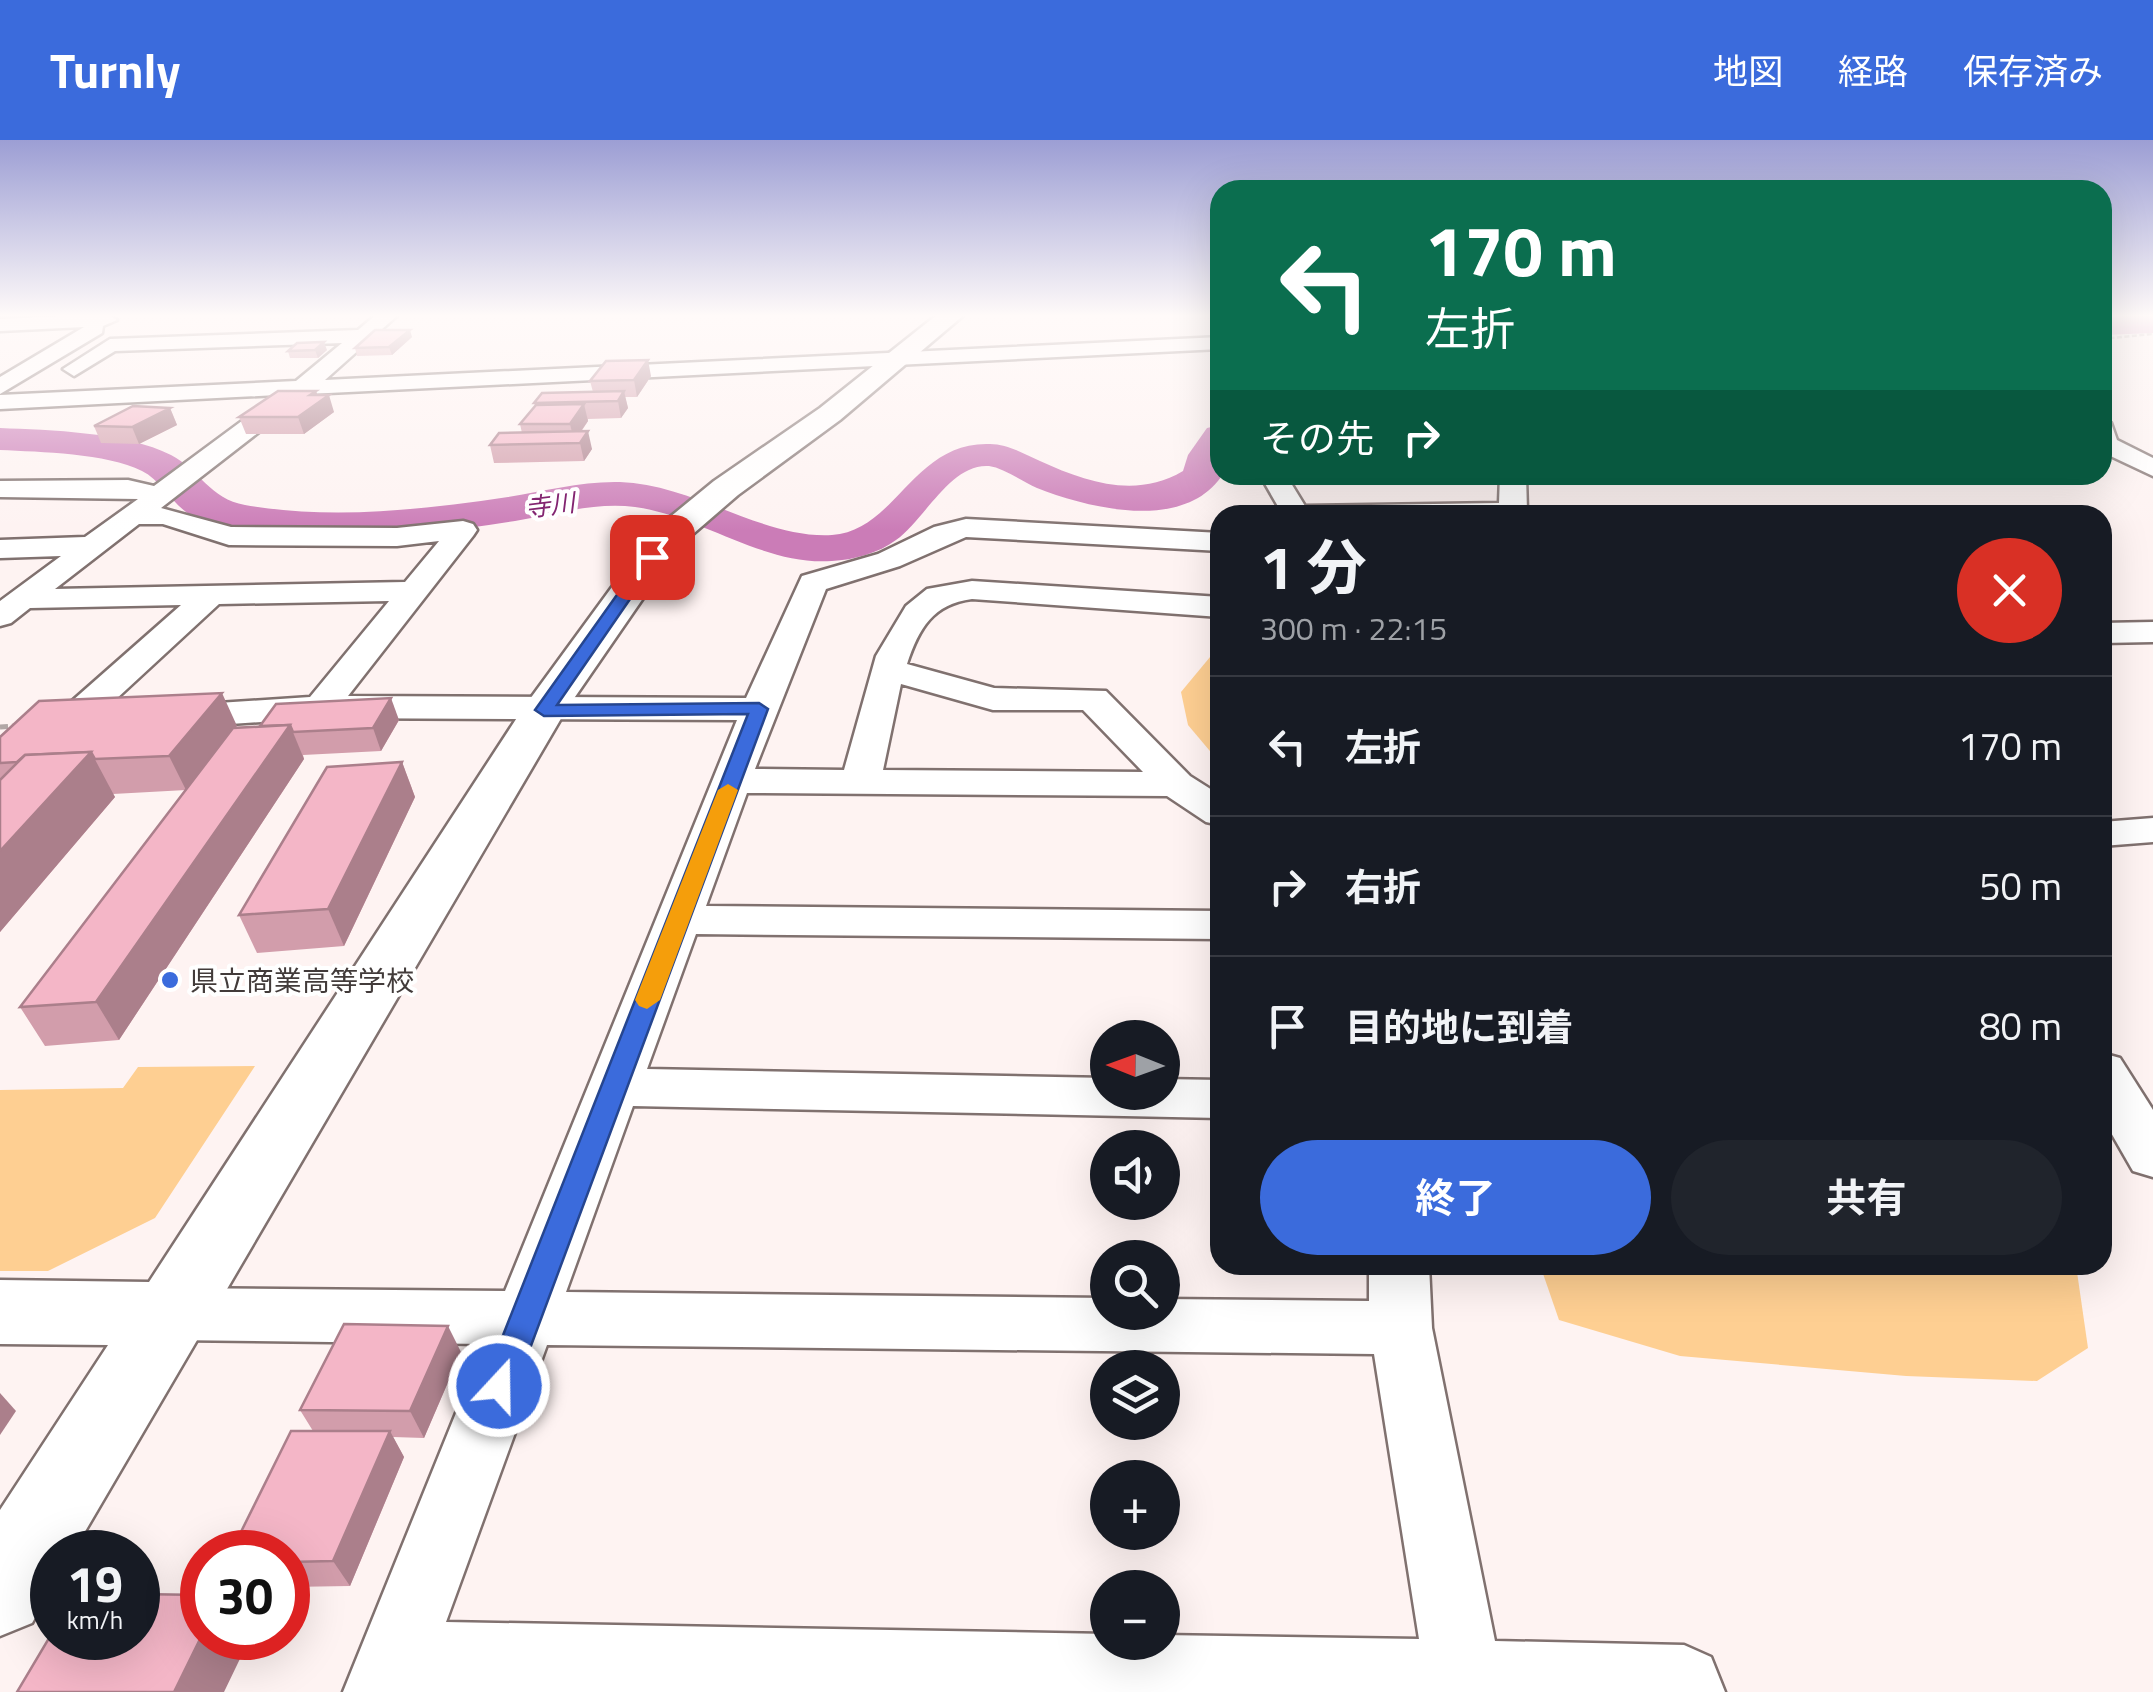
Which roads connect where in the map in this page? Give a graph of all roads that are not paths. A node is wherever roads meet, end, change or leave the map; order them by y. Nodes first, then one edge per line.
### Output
1 (47, 386) edge
2 (296, 386) edge
3 (304, 386) edge
4 (862, 386) edge
5 (26, 400) junction
6 (0, 402) edge
7 (2112, 447) edge
8 (2153, 468) edge
9 (0, 489) edge
10 (142, 506) junction
11 (0, 514) edge
12 (1210, 541) edge
13 (90, 546) junction
14 (0, 549) edge
15 (414, 591) junction
16 (210, 595) junction
17 (1210, 607) edge
18 (8, 608) edge
19 (2153, 632) edge
20 (2112, 633) edge
21 (889, 670) junction
22 (321, 707) junction
23 (759, 709) junction
24 (544, 710) junction
25 (732, 781) junction
26 (861, 782) junction
27 (1176, 784) junction
28 (1210, 806) edge
29 (2153, 830) edge
30 (2112, 833) edge
31 (678, 920) junction
32 (1210, 925) edge
33 (614, 1087) junction
34 (2112, 1088) edge
35 (1210, 1099) edge
36 (2153, 1156) edge
37 (1400, 1297) edge
38 (0, 1312) edge
39 (172, 1314) junction
40 (526, 1318) junction
41 (0, 1591) edge
42 (389, 1676) edge
43 (1464, 1679) junction
44 (1686, 1692) edge

1 - 5 street
2 - 5 street
3 - 10 street
4 - 24 street
5 - 6 street
7 - 8 street
9 - 10 street
10 - 11 street
10 - 13 street
10 - 15 street
12 - 23 street
13 - 14 street
13 - 18 street
15 - 16 street
15 - 22 street
16 - 18 street
16 - 22 street
17 - 21 street
19 - 20 street
21 - 26 street
21 - 27 street
22 - 24 street
23 - 24 street
23 - 25 street
24 - 39 street
25 - 26 street
25 - 31 street
26 - 27 street
27 - 28 street
29 - 30 street
31 - 32 street
31 - 33 street
33 - 35 street
33 - 40 street
34 - 36 street
37 - 40 street
37 - 43 street
38 - 39 street
39 - 40 street
39 - 41 street
40 - 42 street
42 - 43 street
43 - 44 street

